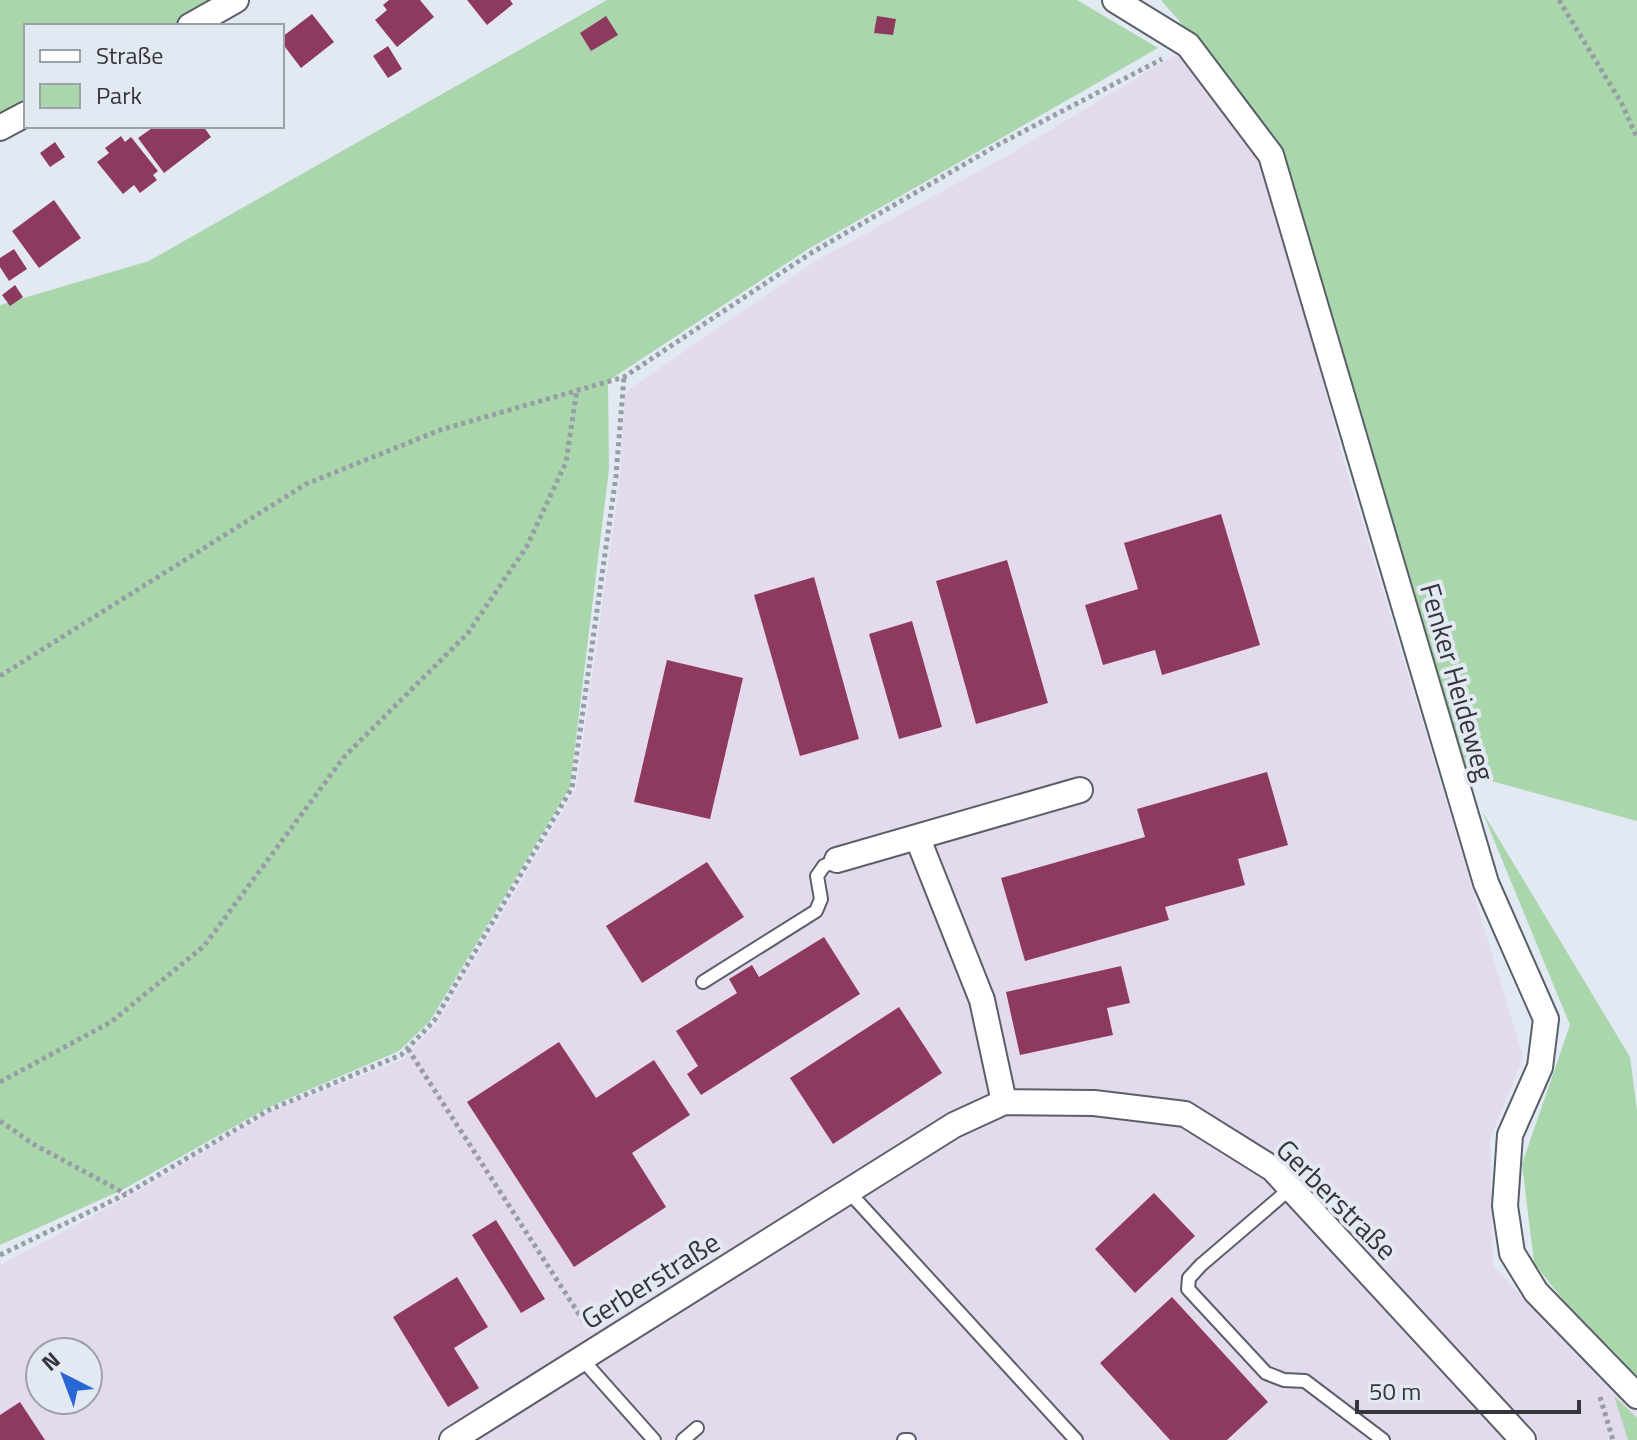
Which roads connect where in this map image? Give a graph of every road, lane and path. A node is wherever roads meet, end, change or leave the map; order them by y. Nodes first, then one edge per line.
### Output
1 (236, 0) edge
2 (1115, 0) edge
3 (1559, 0) edge
4 (194, 24) edge
5 (1188, 45) junction
6 (24, 115) edge
7 (0, 128) edge
8 (1637, 138) edge
9 (624, 377) junction
10 (577, 389) junction
11 (0, 676) edge
12 (1080, 790) dead end
13 (918, 839) junction
14 (837, 860) joint
15 (703, 982) dead end
16 (408, 1049) junction
17 (0, 1082) edge
18 (1004, 1102) junction
19 (0, 1121) edge
20 (1291, 1188) junction
21 (848, 1191) junction
22 (126, 1194) junction
23 (0, 1255) edge
24 (591, 1352) junction
25 (1637, 1396) edge
26 (697, 1428) dead end
27 (452, 1440) edge
28 (654, 1440) edge
29 (683, 1440) edge
30 (1076, 1440) edge
31 (1383, 1440) edge
32 (1523, 1440) edge

1 - 4 street
2 - 5 street, Fenker Heideweg
3 - 8 path
5 - 9 path
5 - 25 street, Fenker Heideweg
6 - 7 street
9 - 10 path
9 - 16 path
10 - 11 path
10 - 17 path
12 - 13 street
13 - 14 street
13 - 18 street
14 - 15 lane
16 - 22 path
16 - 24 path
18 - 20 street, Gerberstraße
18 - 21 street, Gerberstraße
19 - 22 path
20 - 31 lane
20 - 32 street, Gerberstraße
21 - 24 street, Gerberstraße
21 - 30 lane
22 - 23 path
24 - 27 street, Gerberstraße
24 - 28 lane
26 - 29 lane

